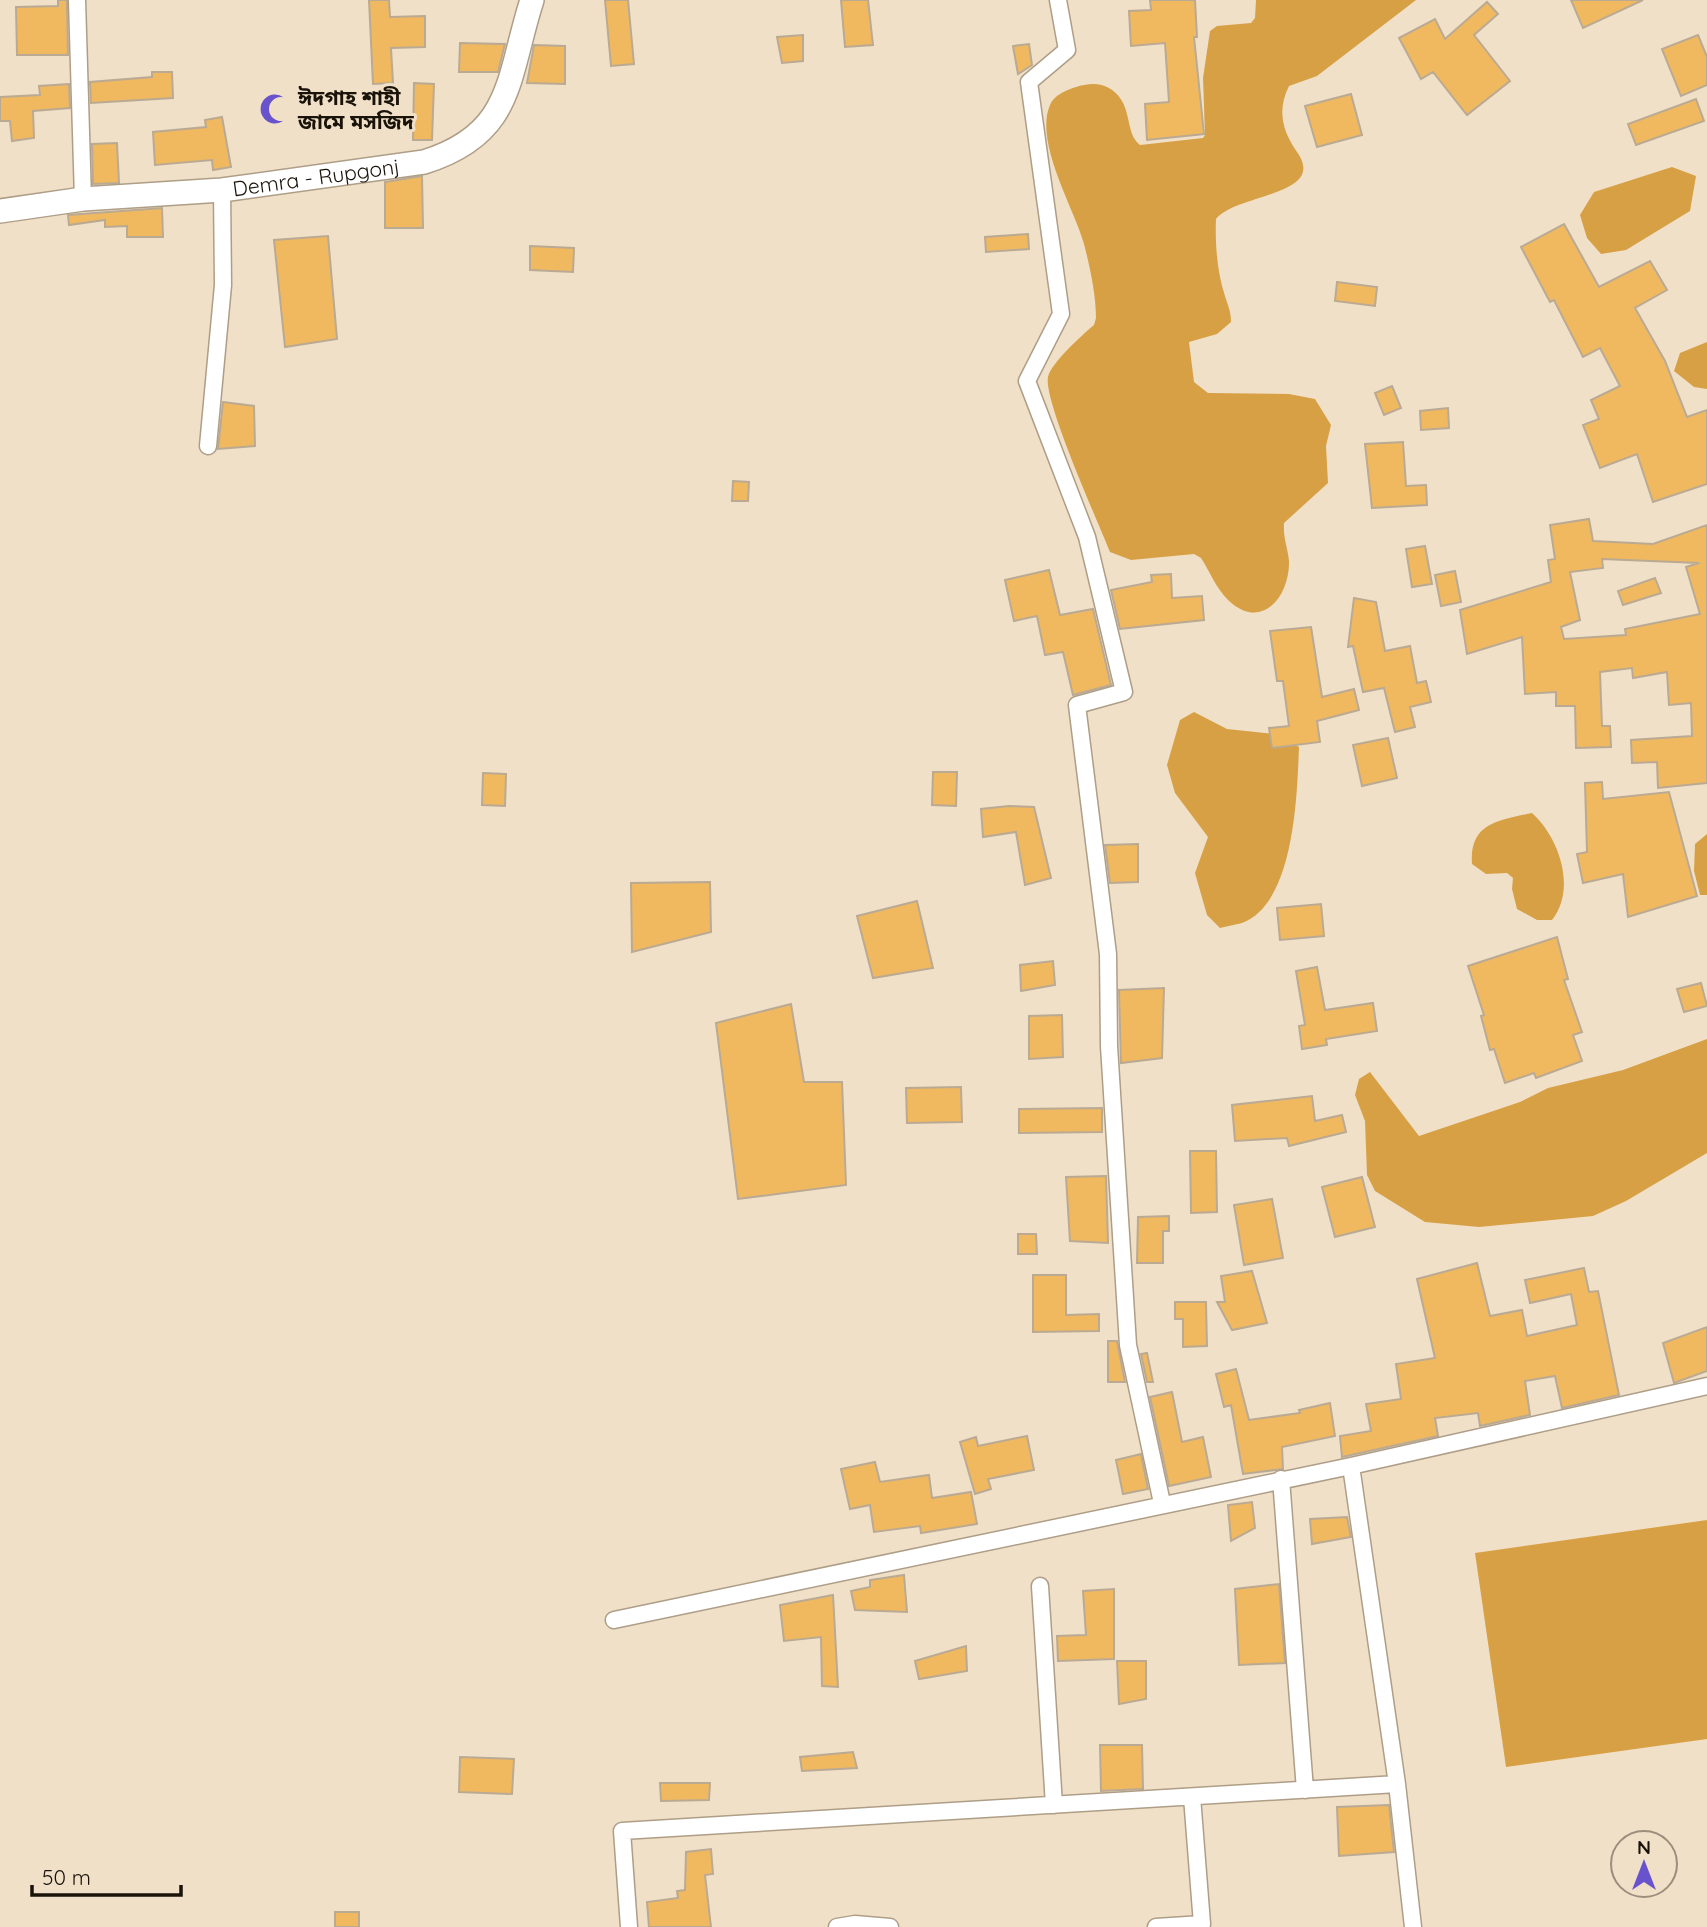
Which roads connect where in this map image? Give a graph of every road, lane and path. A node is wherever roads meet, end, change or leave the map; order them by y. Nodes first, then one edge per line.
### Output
1 (77, 0) edge
2 (532, 0) edge
3 (1058, 0) edge
4 (222, 190) junction
5 (83, 199) junction
6 (0, 211) edge
7 (208, 446) dead end
8 (1707, 1386) edge
9 (1351, 1466) junction
10 (1281, 1479) junction
11 (1163, 1503) junction
12 (1040, 1587) dead end
13 (614, 1620) dead end
14 (1397, 1784) junction
15 (1306, 1790) junction
16 (1192, 1797) junction
17 (1055, 1805) junction
18 (629, 1927) edge
19 (837, 1927) edge
20 (890, 1927) edge
21 (1156, 1927) edge
22 (1413, 1927) edge

1 - 5 street
2 - 4 street, Demra - Rupgonj
3 - 11 street
4 - 5 street, Demra - Rupgonj
4 - 7 street
5 - 6 street, Demra - Rupgonj
8 - 9 street
9 - 10 street
9 - 14 street
10 - 11 street
10 - 15 street
11 - 13 street
12 - 17 street
14 - 15 street
14 - 22 street
15 - 16 street
16 - 17 street
16 - 21 street
17 - 18 street
19 - 20 street

